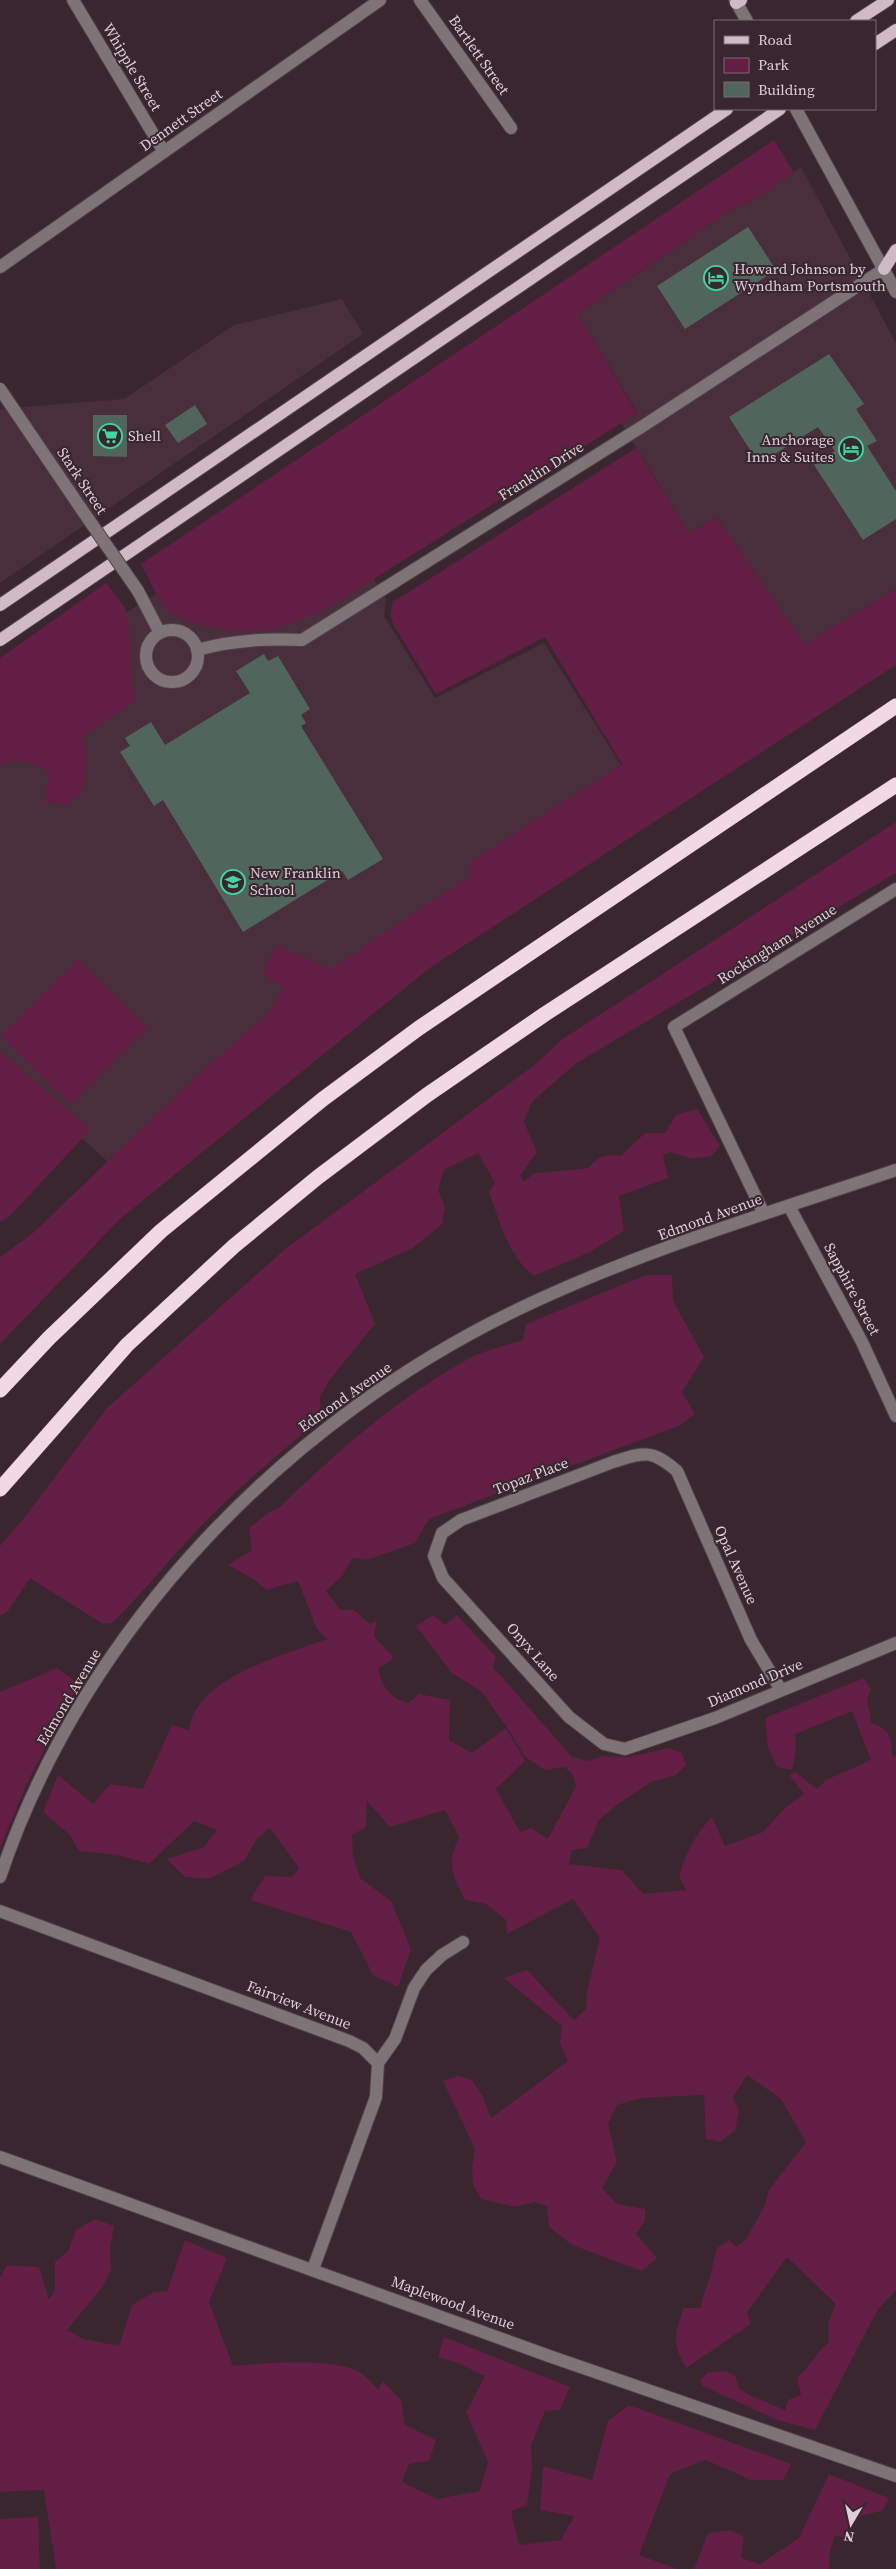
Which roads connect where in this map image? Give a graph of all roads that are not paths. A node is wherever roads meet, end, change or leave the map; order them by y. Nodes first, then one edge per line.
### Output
1 (73, 0) edge
2 (380, 0) edge
3 (420, 0) edge
4 (888, 0) edge
5 (737, 1) edge
6 (746, 20) edge
7 (858, 20) edge
8 (896, 30) edge
9 (876, 43) edge
10 (726, 110) edge
11 (779, 110) edge
12 (797, 110) edge
13 (511, 128) dead end
14 (164, 152) junction
15 (896, 250) edge
16 (0, 267) edge
17 (890, 268) edge
18 (896, 292) edge
19 (0, 389) edge
20 (0, 605) edge
21 (160, 633) junction
22 (0, 640) edge
23 (197, 650) junction
24 (896, 706) edge
25 (896, 785) edge
26 (896, 889) edge
27 (896, 1170) edge
28 (789, 1206) junction
29 (764, 1214) junction
30 (0, 1390) edge
31 (896, 1416) edge
32 (659, 1456) joint
33 (0, 1489) edge
34 (434, 1556) joint
35 (896, 1644) edge
36 (781, 1690) junction
37 (625, 1749) joint
38 (0, 1877) edge
39 (0, 1912) edge
40 (463, 1942) dead end
41 (378, 2063) junction
42 (0, 2157) edge
43 (312, 2268) junction
44 (896, 2476) edge

1 - 14 street, Whipple Street
2 - 14 street, Dennett Street
3 - 13 street, Bartlett Street
4 - 7 main road
5 - 6 street
8 - 9 main road
10 - 20 main road
11 - 22 main road
12 - 17 street
14 - 16 street, Dennett Street
15 - 17 main road
17 - 18 street
17 - 23 street, Franklin Drive
19 - 21 street, Stark Street, bridge
21 - 23 street
21 - 23 street
24 - 30 highway
25 - 33 highway
26 - 29 street, Rockingham Avenue
27 - 28 street, Edmond Avenue
28 - 29 street, Edmond Avenue
28 - 31 street, Sapphire Street
29 - 38 street, Edmond Avenue
32 - 34 street, Topaz Place
32 - 36 street, Opal Avenue
34 - 37 street, Onyx Lane
35 - 36 street, Diamond Drive
36 - 37 street, Diamond Drive
39 - 41 street, Fairview Avenue
40 - 41 street
41 - 43 street
42 - 43 street, Maplewood Avenue
43 - 44 street, Maplewood Avenue

